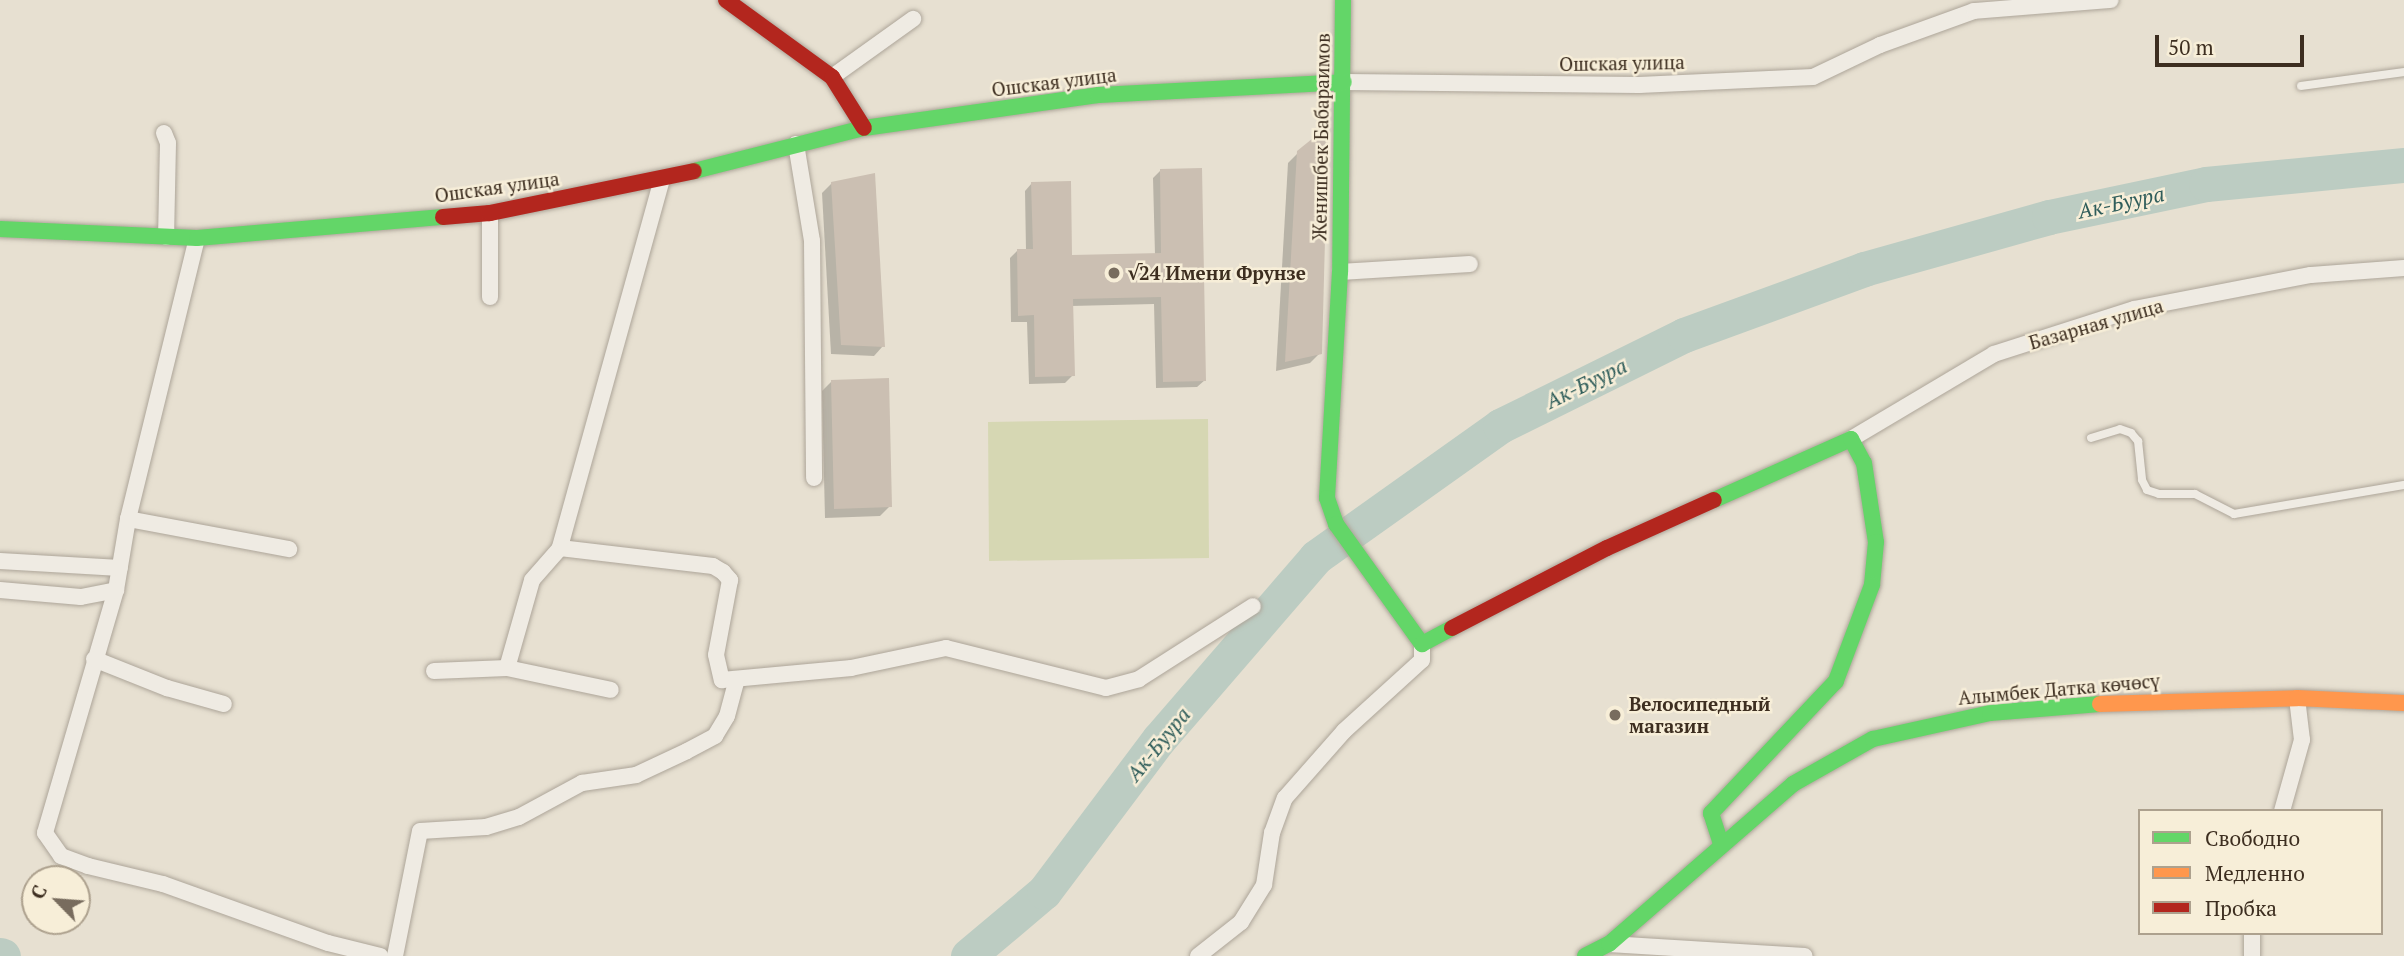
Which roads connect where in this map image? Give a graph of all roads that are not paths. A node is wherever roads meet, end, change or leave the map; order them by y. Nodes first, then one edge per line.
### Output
1 (726, 0) edge
2 (1343, 0) edge
3 (2111, 0) edge
4 (913, 19) dead end
5 (2404, 72) edge
6 (832, 77) junction
7 (1344, 82) junction
8 (2301, 86) dead end
9 (864, 128) junction
10 (164, 132) dead end
11 (796, 144) junction
12 (662, 179) junction
13 (490, 213) junction
14 (0, 229) edge
15 (166, 237) junction
16 (197, 237) junction
17 (1470, 264) dead end
18 (2404, 268) edge
19 (1340, 272) junction
20 (490, 297) dead end
21 (2091, 438) dead end
22 (1852, 439) junction
23 (814, 478) dead end
24 (2404, 485) edge
25 (128, 519) junction
26 (560, 548) junction
27 (289, 549) dead end
28 (0, 561) edge
29 (120, 568) junction
30 (0, 590) edge
31 (116, 590) junction
32 (1252, 606) dead end
33 (1422, 644) junction
34 (94, 659) junction
35 (507, 668) junction
36 (434, 671) dead end
37 (737, 679) junction
38 (611, 690) dead end
39 (2297, 698) junction
40 (2404, 703) edge
41 (224, 704) dead end
42 (2283, 809) edge
43 (1721, 843) junction
44 (2252, 935) edge
45 (1610, 950) edge
46 (380, 956) edge
47 (395, 956) edge
48 (1198, 956) edge
49 (1585, 956) edge
50 (1805, 956) edge
51 (2252, 956) edge

1 - 6 main road
2 - 7 main road, Женишбек Бабараимов
3 - 7 street, Ошская улица
4 - 6 street
5 - 8 lane
6 - 9 main road
7 - 9 main road, Ошская улица
7 - 19 main road, Женишбек Бабараимов
9 - 11 main road, Ошская улица
10 - 15 street
11 - 12 main road, Ошская улица
11 - 23 street
12 - 13 main road, Ошская улица
12 - 26 street
13 - 16 main road, Ошская улица
13 - 20 street
14 - 15 main road, Ошская улица
15 - 16 main road, Ошская улица
16 - 25 street
17 - 19 street
18 - 22 street, Базарная улица
19 - 33 main road, Женишбек Бабараимов
21 - 24 lane
22 - 33 main road
22 - 43 main road
25 - 27 street
25 - 29 street
26 - 35 street
26 - 37 street
28 - 29 street
29 - 31 street
30 - 31 street
31 - 34 street
32 - 37 street
33 - 48 street
34 - 41 street
34 - 46 street
35 - 36 street
35 - 38 street
37 - 47 street
39 - 40 main road, Алымбек Датка көчөсү
39 - 42 street
39 - 43 main road, Алымбек Датка көчөсү
43 - 45 main road, Алымбек Датка көчөсү
44 - 51 street
45 - 49 main road, Алымбек Датка көчөсү
45 - 50 street

